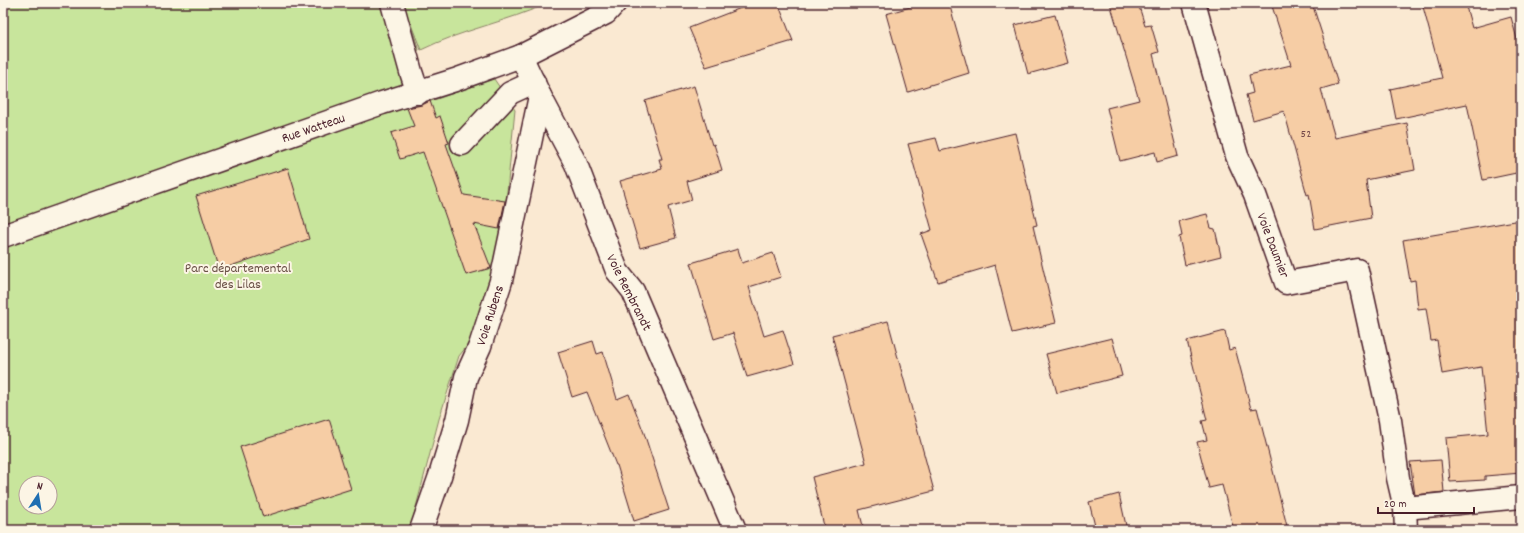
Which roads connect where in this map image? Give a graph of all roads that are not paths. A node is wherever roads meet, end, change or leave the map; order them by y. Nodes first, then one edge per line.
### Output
1 (392, 3) edge
2 (614, 3) edge
3 (1194, 3) edge
4 (521, 56) junction
5 (537, 89) junction
6 (418, 93) junction
7 (462, 144) dead end
8 (3, 236) edge
9 (1521, 497) edge
10 (1405, 508) junction
11 (421, 530) edge
12 (735, 530) edge
13 (1406, 530) edge

1 - 6 street
2 - 4 street, Rue Watteau
3 - 10 street, Voie Daumier
4 - 5 street, Voie Rembrandt
4 - 6 street, Rue Watteau
5 - 7 street
5 - 11 street, Voie Rubens
5 - 12 street, Voie Rembrandt
6 - 8 street, Rue Watteau
9 - 10 street
10 - 13 street, Voie Daumier

